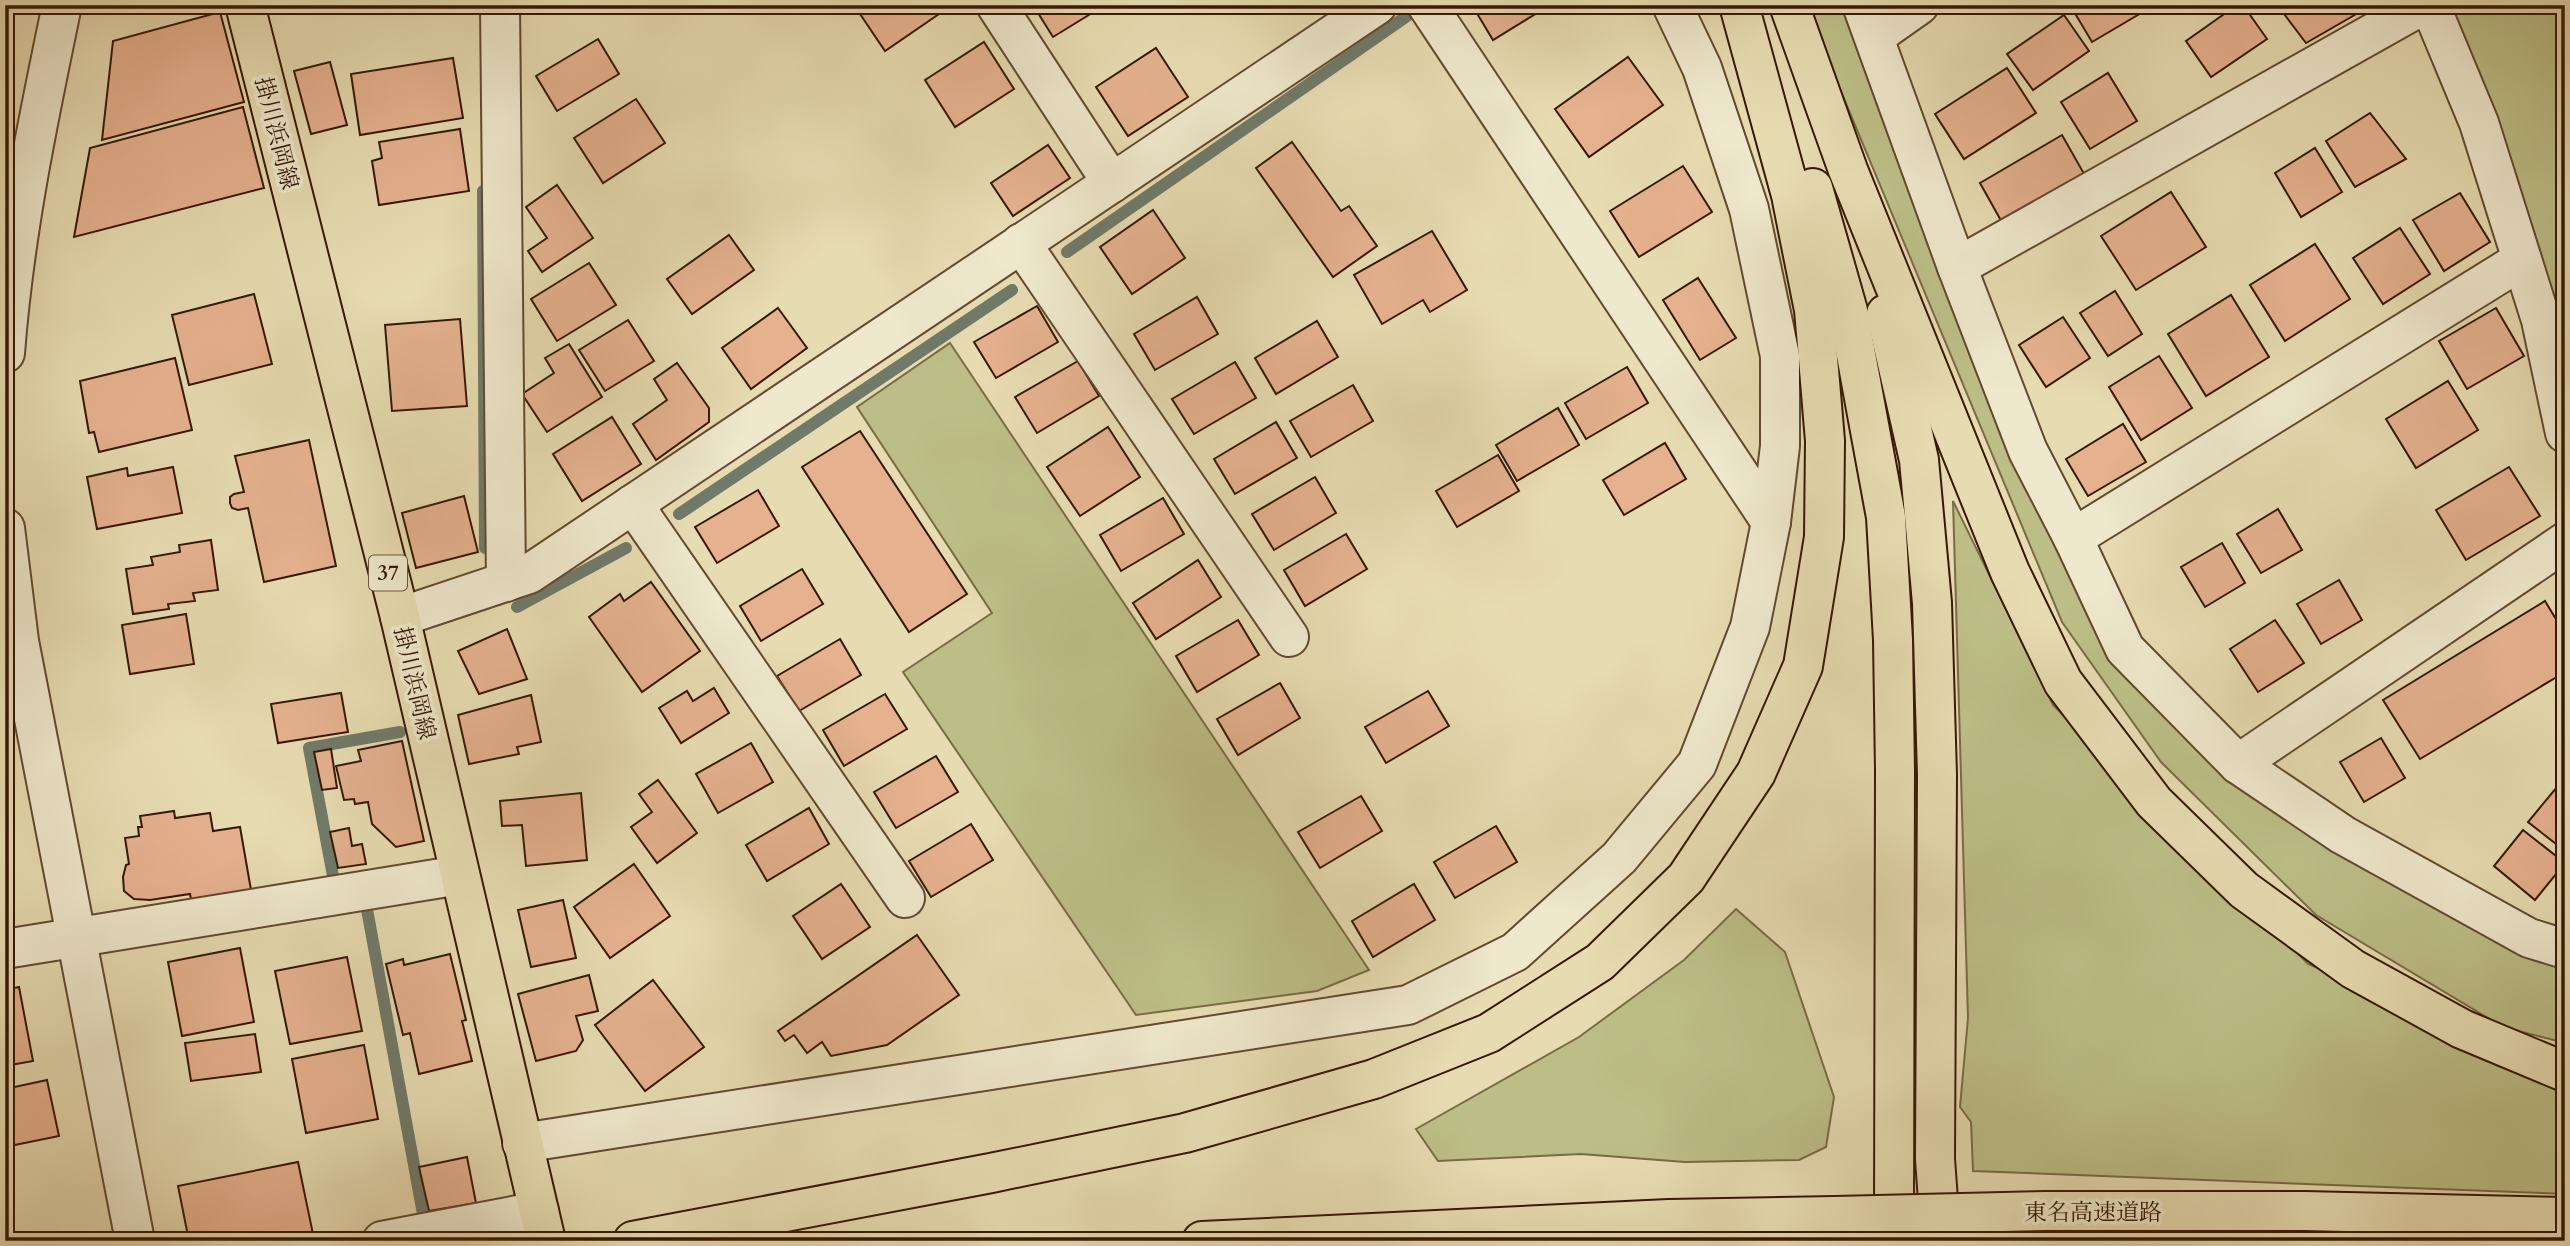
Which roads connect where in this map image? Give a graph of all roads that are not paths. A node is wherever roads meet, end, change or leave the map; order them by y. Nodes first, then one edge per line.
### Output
1 (62, 5) edge
2 (245, 5) edge
3 (996, 5) edge
4 (1377, 5) edge
5 (1427, 5) edge
6 (1672, 5) edge
7 (1741, 5) edge
8 (1789, 5) edge
9 (1919, 5) edge
10 (2423, 5) edge
11 (2430, 5) edge
12 (500, 6) edge
13 (1869, 20) edge
14 (1848, 170) junction
15 (1112, 183) junction
16 (1021, 243) junction
17 (2522, 260) junction
18 (1957, 267) junction
19 (8, 280) edge
20 (5, 353) edge
21 (2565, 433) edge
22 (633, 504) junction
23 (1771, 522) junction
24 (5, 528) edge
25 (2073, 538) junction
26 (2565, 542) edge
27 (506, 582) junction
28 (400, 617) junction
29 (1289, 637) dead end
30 (2238, 764) junction
31 (460, 875) junction
32 (905, 898) dead end
33 (78, 936) junction
34 (5, 949) edge
35 (2565, 949) edge
36 (2565, 1072) edge
37 (522, 1143) junction
38 (2565, 1217) edge
39 (542, 1226) edge
40 (135, 1241) edge
41 (382, 1241) edge
42 (633, 1241) edge
43 (1202, 1241) edge
44 (1897, 1241) edge
45 (1941, 1241) edge

1 - 19 street
2 - 28 main road, 掛川浜岡線 / 37
3 - 15 street
4 - 15 street
5 - 23 street
6 - 23 street
7 - 42 main road
7 - 44 main road
8 - 14 main road
9 - 13 street
10 - 18 street
11 - 17 street
12 - 27 street
13 - 18 street
14 - 36 main road
14 - 45 main road
15 - 16 street
16 - 22 street
16 - 29 street
17 - 21 street
17 - 25 street
18 - 25 street
19 - 20 street
22 - 27 street
22 - 32 street
23 - 37 street
24 - 33 street
25 - 30 street
26 - 30 street
27 - 28 street
28 - 31 main road, 掛川浜岡線 / 37
30 - 35 street
31 - 33 street
31 - 37 main road, 掛川浜岡線 / 37
33 - 34 street
33 - 40 street
37 - 39 main road, 掛川浜岡線 / 37
38 - 43 main road, 東名高速道路, bridge
39 - 41 street

